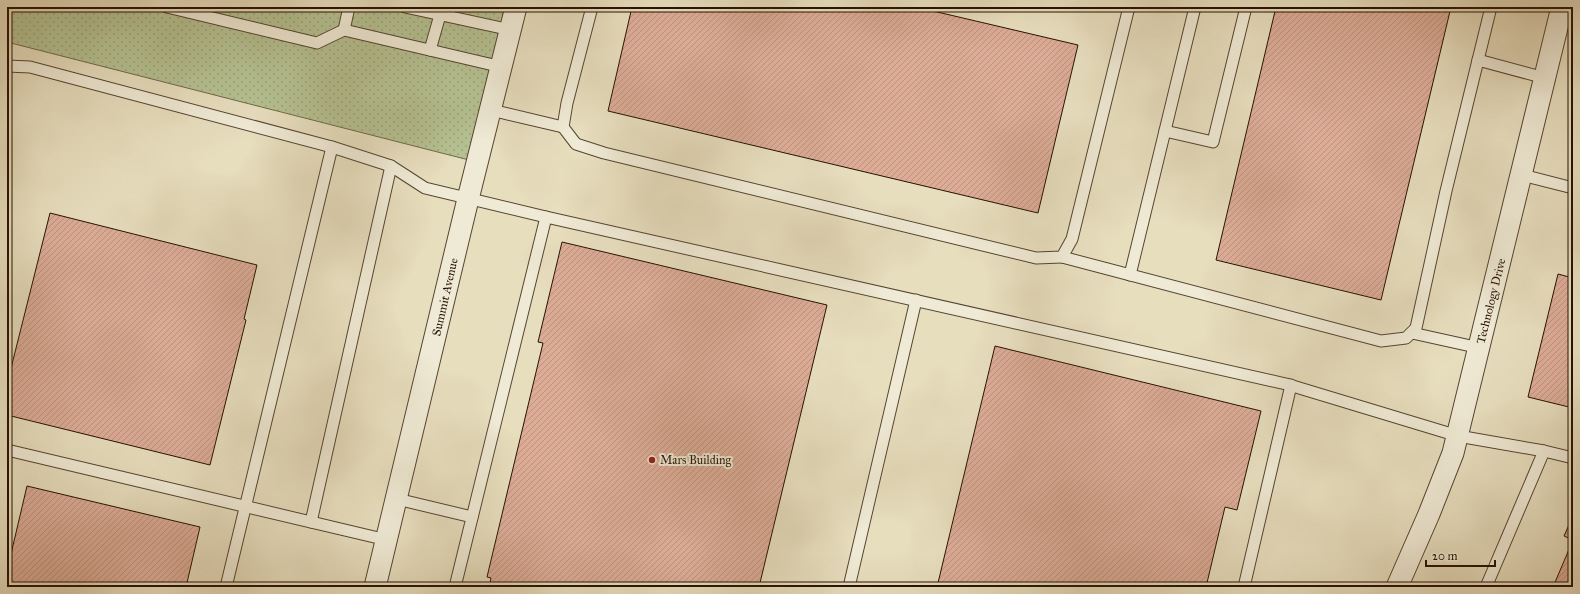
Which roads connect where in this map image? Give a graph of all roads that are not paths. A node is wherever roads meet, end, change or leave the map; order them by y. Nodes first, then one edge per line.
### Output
1 (167, 7) edge
2 (349, 7) edge
3 (405, 7) edge
4 (516, 7) edge
5 (592, 7) edge
6 (1129, 7) edge
7 (1195, 7) edge
8 (1246, 7) edge
9 (1491, 7) edge
10 (1562, 7) edge
11 (440, 15) junction
12 (344, 30) junction
13 (511, 30) junction
14 (430, 50) junction
15 (1478, 60) junction
16 (7, 66) edge
17 (502, 67) junction
18 (1545, 78) junction
19 (491, 110) junction
20 (563, 127) junction
21 (1165, 131) junction
22 (332, 147) junction
23 (391, 166) junction
24 (1522, 175) junction
25 (1573, 188) edge
26 (468, 199) junction
27 (546, 217) junction
28 (1062, 257) junction
29 (1130, 275) junction
30 (916, 300) junction
31 (1412, 332) junction
32 (1480, 348) junction
33 (1291, 385) junction
34 (1458, 436) junction
35 (7, 450) edge
36 (1544, 451) junction
37 (1573, 458) edge
38 (397, 499) junction
39 (246, 507) junction
40 (472, 517) junction
41 (311, 522) junction
42 (387, 540) junction
43 (226, 587) edge
44 (375, 587) edge
45 (455, 587) edge
46 (849, 587) edge
47 (1244, 587) edge
48 (1397, 587) edge
49 (1486, 587) edge

1 - 12 lane
2 - 12 lane
3 - 11 lane
4 - 13 street, Summit Avenue
5 - 20 lane
6 - 28 lane
7 - 21 lane
8 - 21 lane
9 - 15 lane
10 - 18 street, Technology Drive
11 - 13 lane
11 - 14 lane
12 - 14 lane
13 - 17 street, Summit Avenue
14 - 17 lane
15 - 18 lane
15 - 31 lane
16 - 22 lane
17 - 19 street, Summit Avenue
18 - 24 street, Technology Drive
19 - 20 lane
19 - 26 street, Summit Avenue
20 - 28 lane
21 - 29 lane
22 - 23 lane
22 - 39 lane
23 - 26 lane
23 - 41 lane
24 - 25 lane
24 - 32 street, Technology Drive
26 - 27 lane
26 - 38 street, Summit Avenue
27 - 30 lane
27 - 40 lane
28 - 29 lane
29 - 31 lane
30 - 33 lane
30 - 46 lane
31 - 32 lane
32 - 34 street, Technology Drive
33 - 34 lane
33 - 47 lane
34 - 36 lane
34 - 48 street, Technology Drive
35 - 39 lane
36 - 37 lane
36 - 49 lane
38 - 40 lane
38 - 42 street, Summit Avenue
39 - 41 lane
39 - 43 lane
40 - 45 lane
41 - 42 lane
42 - 44 street, Summit Avenue

